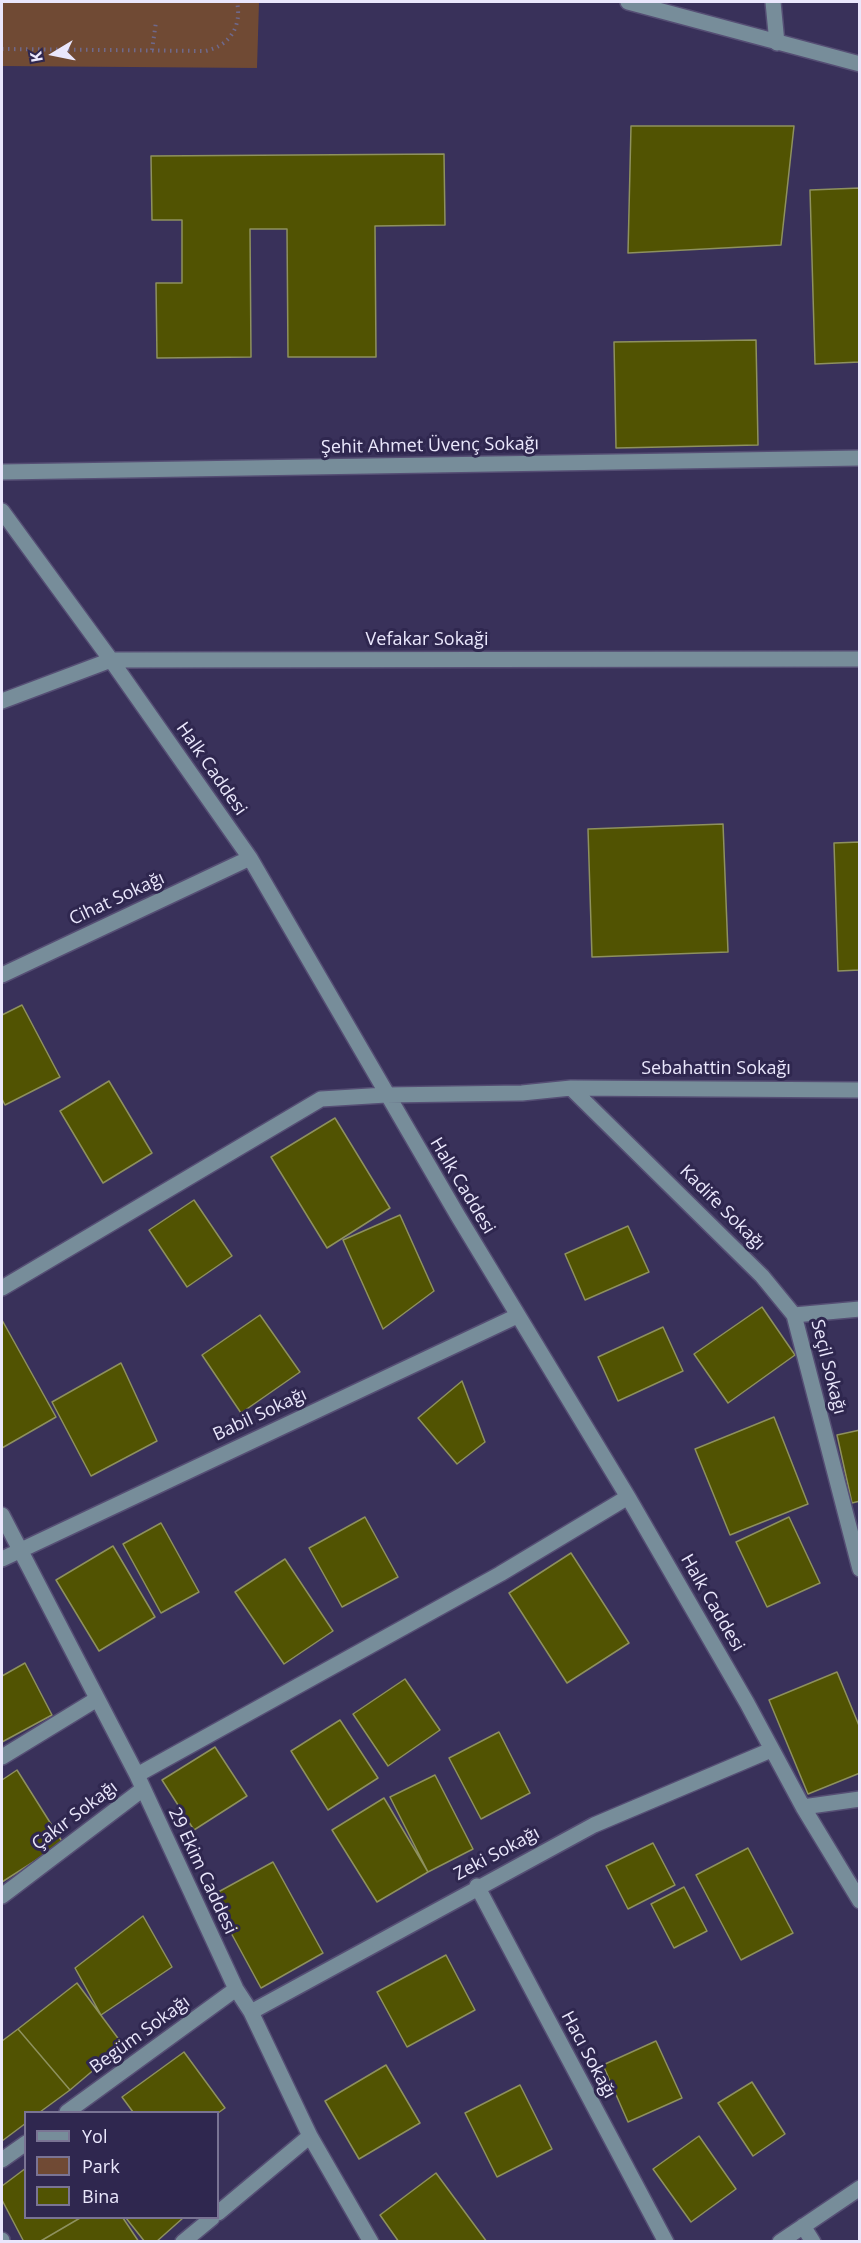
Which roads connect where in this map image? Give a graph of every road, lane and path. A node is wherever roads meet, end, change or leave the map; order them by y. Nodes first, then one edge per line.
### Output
1 (237, 2) edge
2 (628, 2) edge
3 (773, 2) edge
4 (156, 22) dead end
5 (777, 43) junction
6 (2, 49) edge
7 (152, 50) junction
8 (860, 64) edge
9 (860, 458) edge
10 (2, 472) edge
11 (2, 511) edge
12 (860, 659) edge
13 (111, 660) junction
14 (2, 701) edge
15 (250, 858) junction
16 (2, 975) edge
17 (571, 1088) junction
18 (860, 1090) edge
19 (386, 1095) junction
20 (2, 1288) edge
21 (860, 1309) edge
22 (794, 1315) junction
23 (517, 1316) junction
24 (628, 1497) junction
25 (2, 1515) edge
26 (21, 1550) junction
27 (2, 1559) edge
28 (860, 1569) edge
29 (97, 1699) junction
30 (771, 1750) junction
31 (2, 1757) edge
32 (140, 1782) junction
33 (860, 1799) edge
34 (803, 1807) junction
35 (477, 1886) junction
36 (2, 1896) edge
37 (860, 1901) edge
38 (236, 1989) junction
39 (251, 2012) junction
40 (68, 2111) edge
41 (310, 2136) junction
42 (24, 2144) edge
43 (2, 2160) edge
44 (860, 2188) edge
45 (219, 2212) edge
46 (210, 2219) edge
47 (803, 2226) junction
48 (183, 2241) edge
49 (370, 2241) edge
50 (666, 2241) edge
51 (780, 2241) edge
52 (813, 2241) edge

1 - 7 path
2 - 5 street
3 - 5 street
4 - 7 path
5 - 8 street
6 - 7 path
9 - 10 street, Şehit Ahmet Üvenç Sokağı
11 - 13 street, Halk Caddesi
12 - 13 street, Vefakar Sokaği
13 - 14 street, Vefakar Sokaği
13 - 15 street, Halk Caddesi
15 - 16 street, Cihat Sokağı
15 - 19 street, Halk Caddesi
17 - 18 street, Sebahattin Sokağı
17 - 19 street, Sebahattin Sokağı
17 - 22 street, Kadife Sokağı
19 - 20 street, Sebahattin Sokağı
19 - 23 street, Halk Caddesi
21 - 22 street
22 - 28 street, Seçil Sokağı
23 - 24 street, Halk Caddesi
23 - 26 street, Babil Sokağı
24 - 30 street, Halk Caddesi
24 - 32 street, Çakır Sokağı
25 - 26 street, 29 Ekim Caddesi
26 - 27 street, Babil Sokağı
26 - 29 street, 29 Ekim Caddesi
29 - 31 street
29 - 32 street, 29 Ekim Caddesi
30 - 34 street, Halk Caddesi
30 - 35 street, Zeki Sokağı
32 - 36 street, Çakır Sokağı
32 - 38 street, 29 Ekim Caddesi
33 - 34 street
34 - 37 street, Halk Caddesi
35 - 39 street, Zeki Sokağı
35 - 50 street, Hacı Sokağı
38 - 39 street, 29 Ekim Caddesi
38 - 40 street, Begüm Sokağı
39 - 41 street, 29 Ekim Caddesi
41 - 45 street
41 - 49 street, 29 Ekim Caddesi
42 - 43 street
44 - 47 street
46 - 48 street
47 - 51 street
47 - 52 street

